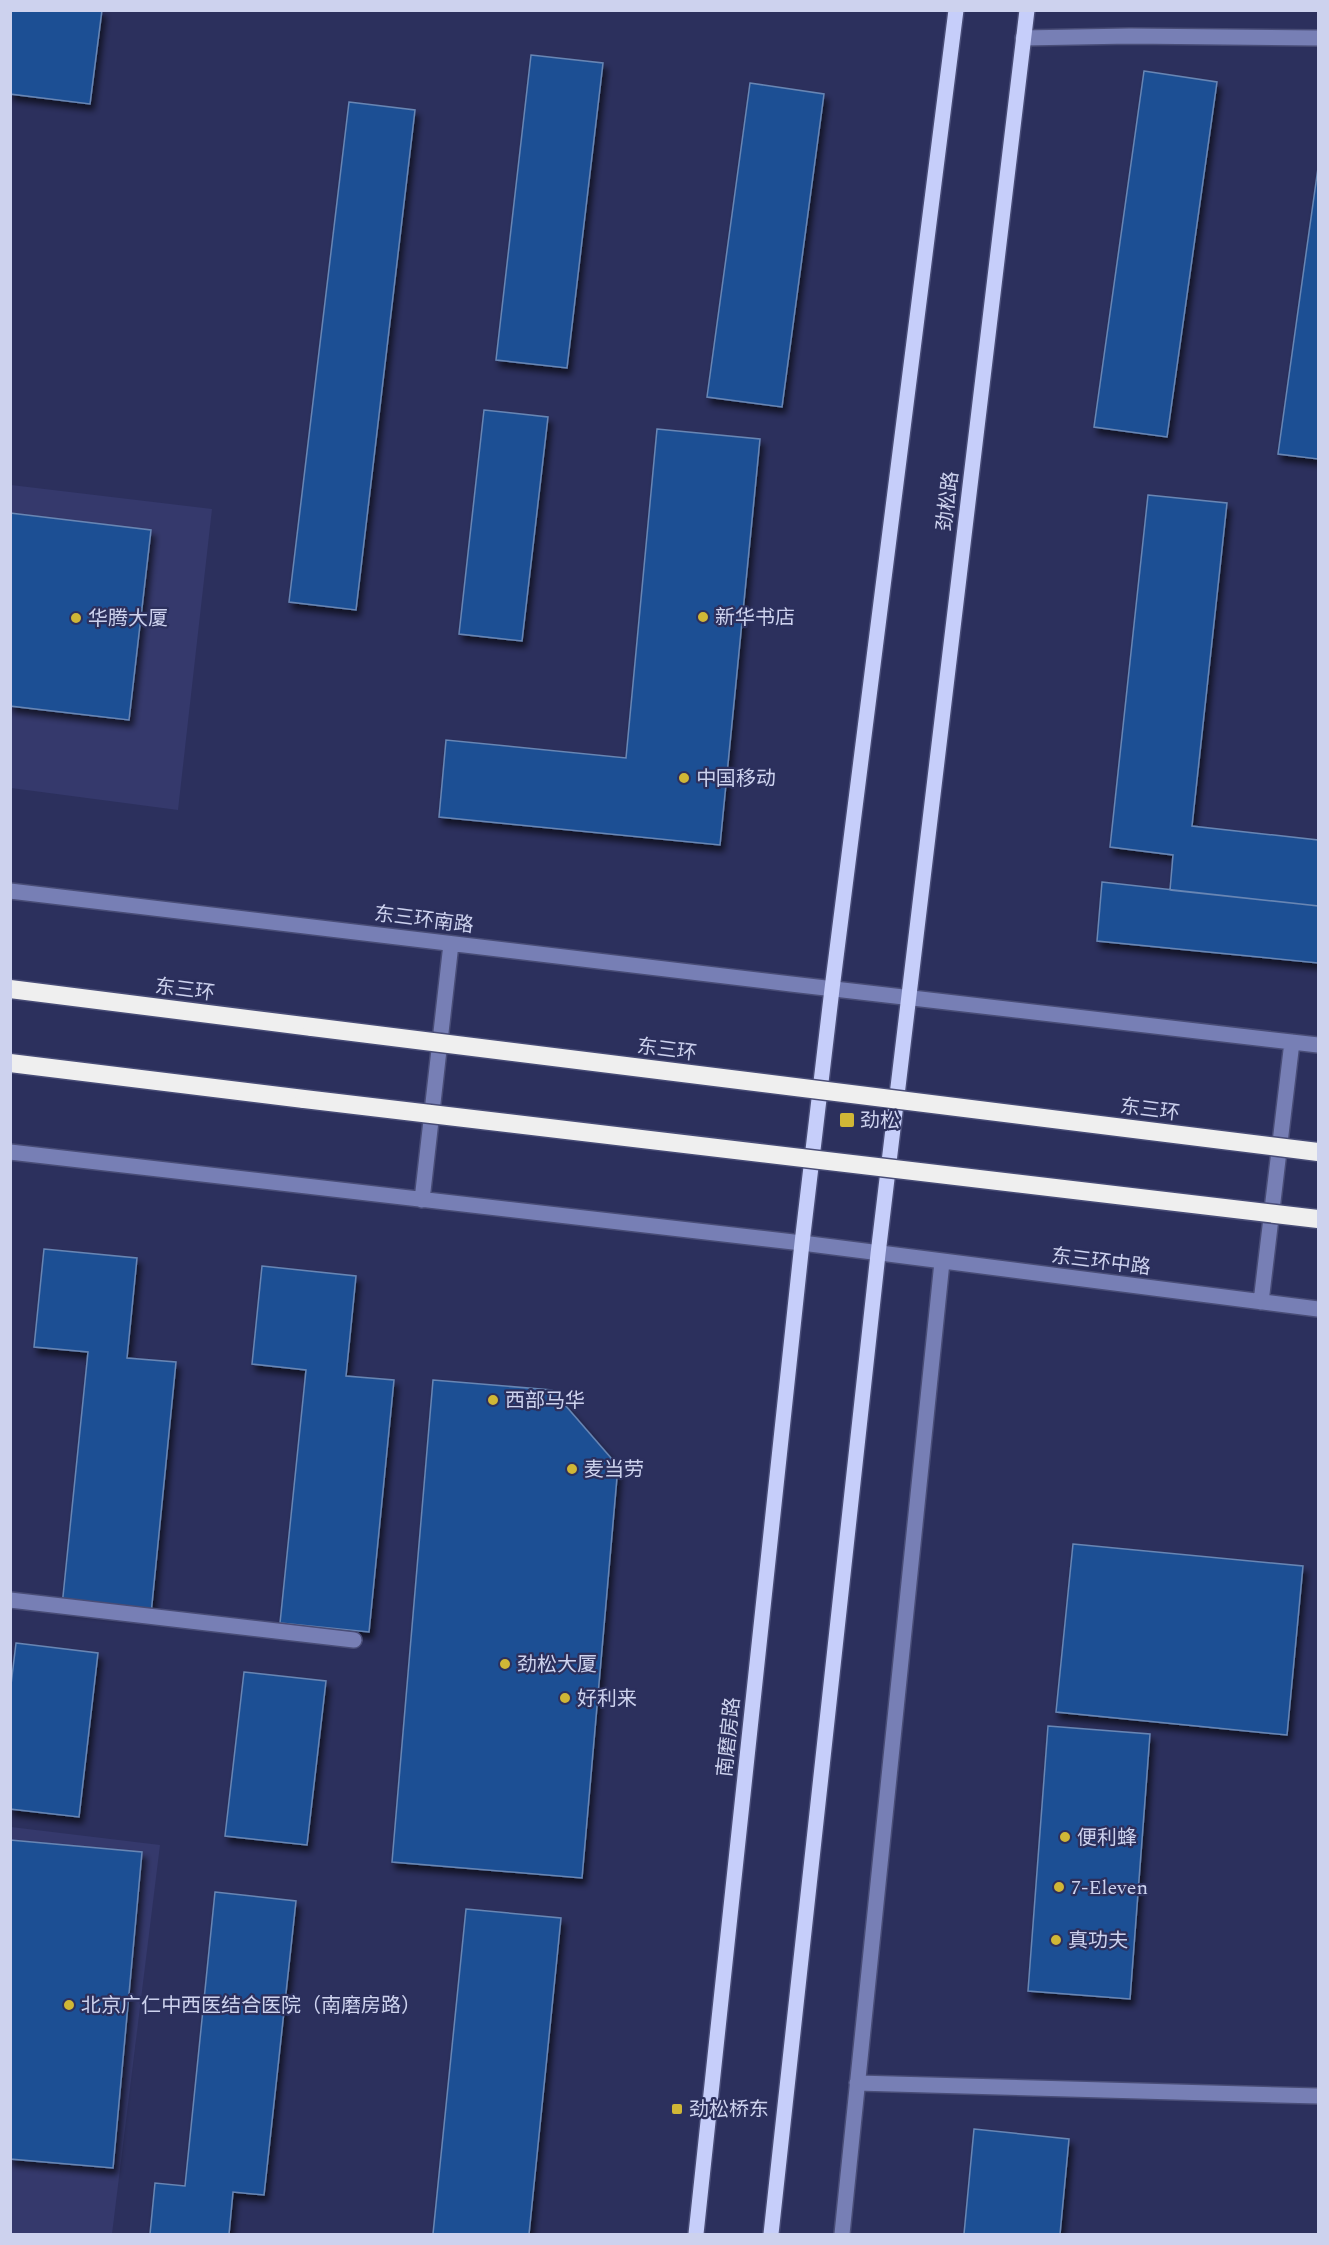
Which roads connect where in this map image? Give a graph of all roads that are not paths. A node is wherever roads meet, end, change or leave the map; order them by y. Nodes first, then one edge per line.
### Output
1 (956, 10) edge
2 (1027, 10) edge
3 (1023, 38) junction
4 (1318, 38) edge
5 (10, 891) edge
6 (451, 944) junction
7 (10, 989) edge
8 (832, 989) junction
9 (909, 997) junction
10 (1292, 1042) junction
11 (1318, 1045) edge
12 (10, 1064) edge
13 (10, 1152) edge
14 (1318, 1152) edge
15 (422, 1200) junction
16 (1318, 1219) edge
17 (802, 1243) junction
18 (878, 1254) junction
19 (942, 1262) junction
20 (1262, 1302) junction
21 (1318, 1309) edge
22 (10, 1600) edge
23 (354, 1640) dead end
24 (857, 2084) junction
25 (1318, 2096) edge
26 (696, 2235) edge
27 (771, 2235) edge
28 (842, 2235) edge

1 - 8 main road
2 - 3 main road, 劲松路
3 - 4 street
3 - 9 main road, 劲松路
5 - 6 street, 东三环南路
6 - 8 street, 东三环南路
6 - 15 street
7 - 14 highway, 东三环, bridge
8 - 9 street, 东三环南路
8 - 17 main road, 南磨房路
9 - 10 street
9 - 18 main road, 劲松路
10 - 11 street
10 - 20 street
12 - 16 highway, bridge
13 - 15 street
15 - 17 street
17 - 18 street, 东三环中路
17 - 26 main road, 南磨房路
18 - 19 street, 东三环中路
18 - 27 main road
19 - 20 street, 东三环中路
19 - 24 street
20 - 21 street, 东三环中路
22 - 23 street
24 - 25 street
24 - 28 street

